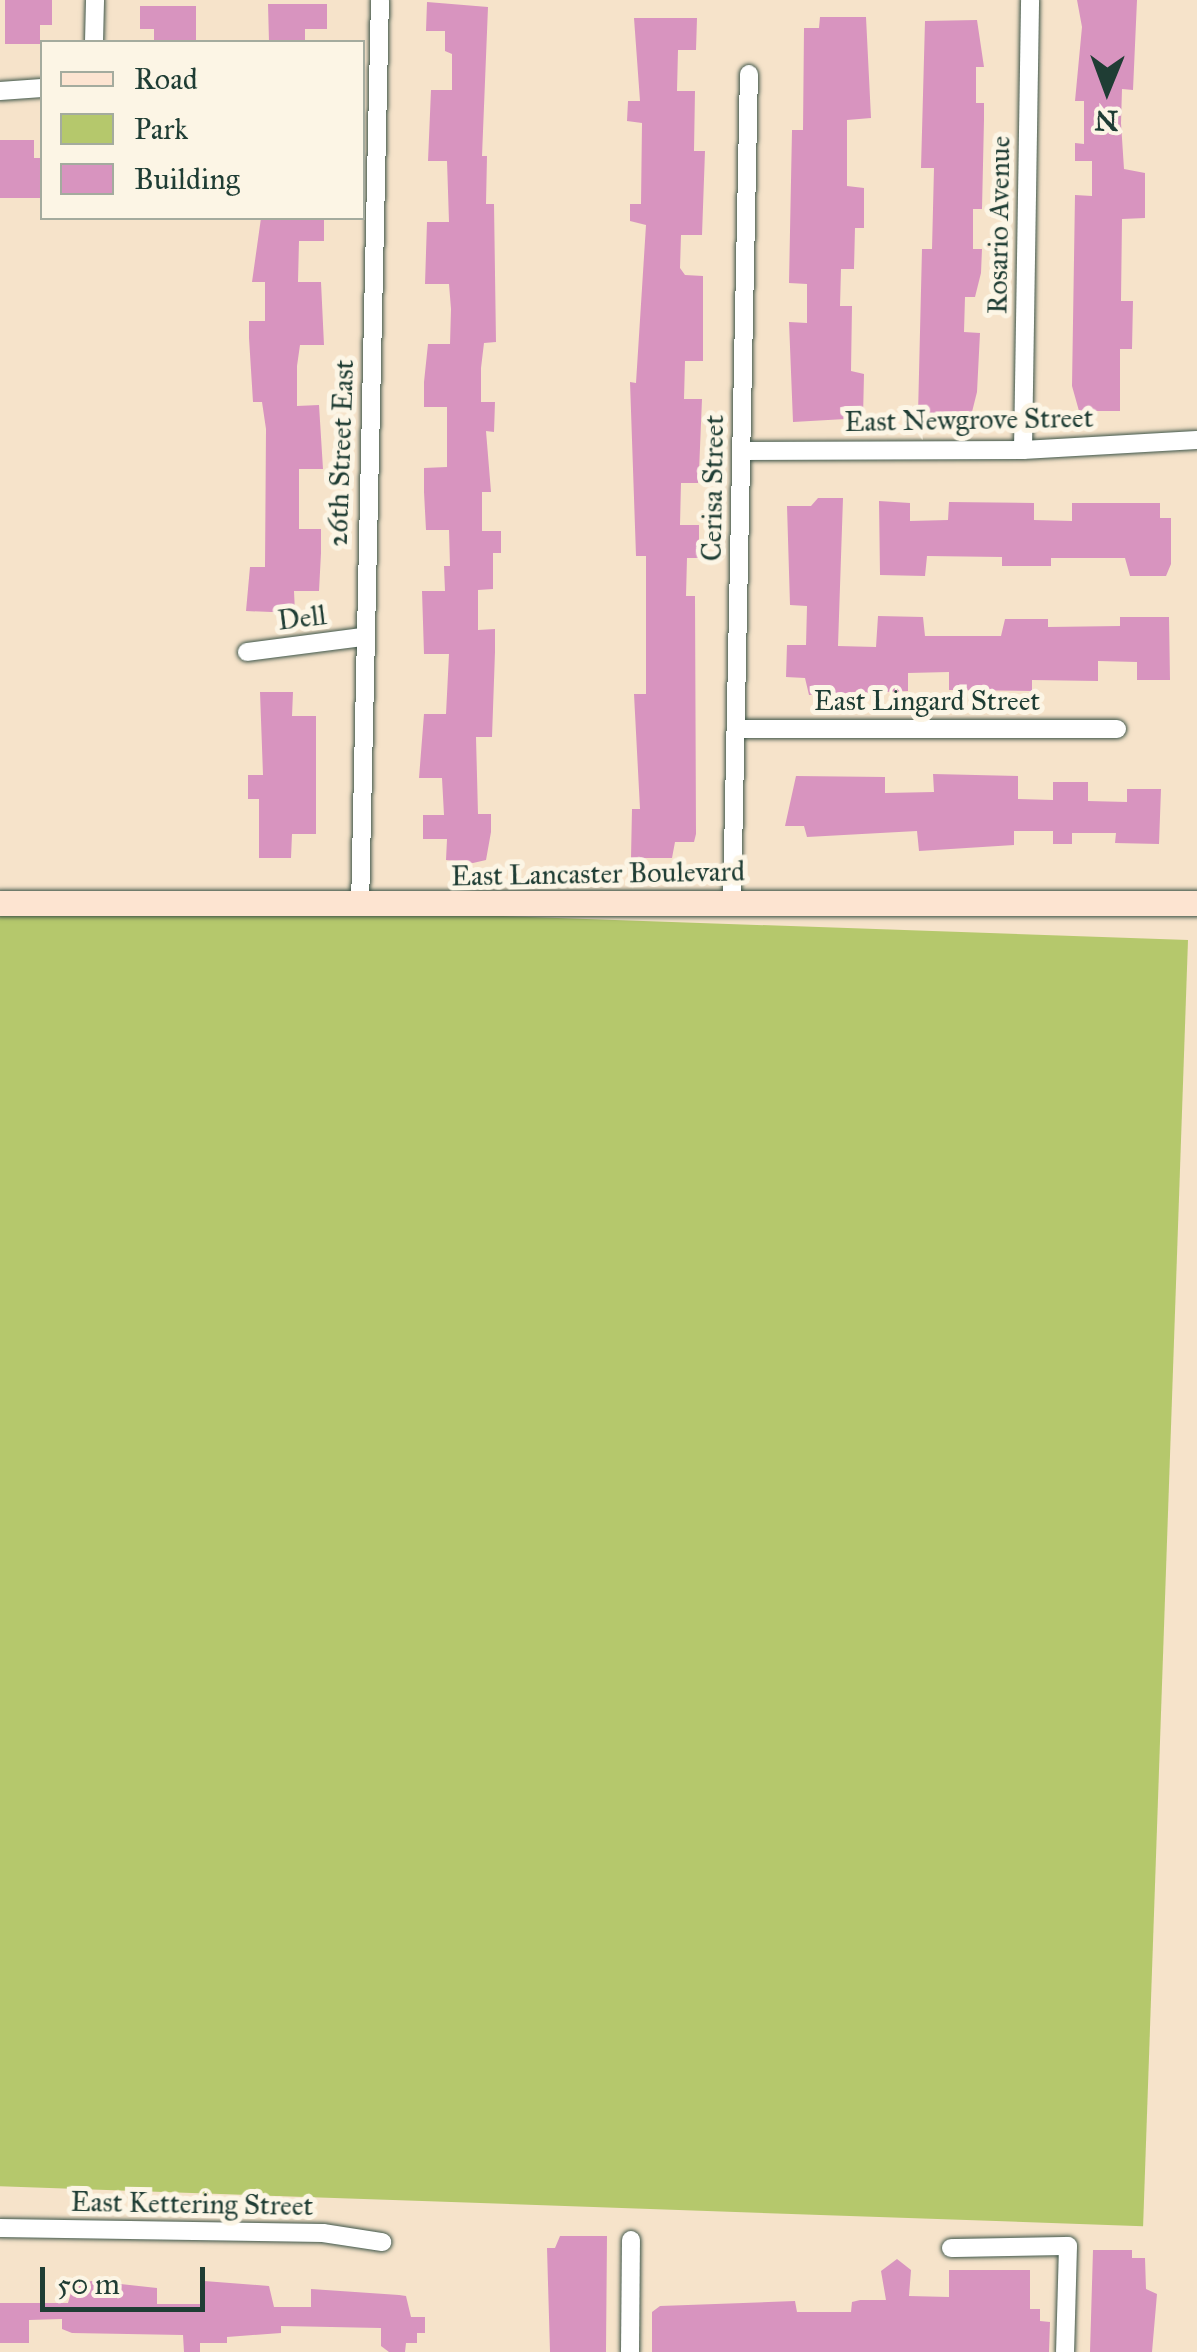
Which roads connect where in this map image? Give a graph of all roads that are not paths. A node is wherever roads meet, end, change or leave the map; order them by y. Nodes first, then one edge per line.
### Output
1 (95, 0) edge
2 (380, 0) edge
3 (1030, 0) edge
4 (94, 40) edge
5 (749, 74) dead end
6 (40, 88) edge
7 (370, 89) edge
8 (0, 90) edge
9 (1197, 440) edge
10 (741, 450) junction
11 (1022, 450) junction
12 (363, 637) junction
13 (247, 652) dead end
14 (738, 728) junction
15 (1117, 728) dead end
16 (732, 902) junction
17 (0, 903) edge
18 (1197, 903) edge
19 (360, 907) junction
20 (0, 2228) edge
21 (631, 2240) dead end
22 (382, 2242) dead end
23 (951, 2248) dead end
24 (630, 2352) edge
25 (1065, 2352) edge

1 - 4 street
2 - 7 street, 26th Street East
3 - 11 street, Rosario Avenue
5 - 10 street, Cerisa Street
6 - 8 street
7 - 12 street, 26th Street East
9 - 11 street, East Newgrove Street
10 - 11 street, East Newgrove Street
10 - 14 street, Cerisa Street
12 - 13 street, Dell
12 - 19 street, 26th Street East
14 - 15 street, East Lingard Street
14 - 16 street, Cerisa Street
16 - 18 main road, East Lancaster Boulevard
16 - 19 main road, East Lancaster Boulevard
17 - 19 main road, East Lancaster Boulevard
20 - 22 street, East Kettering Street
21 - 24 street
23 - 25 street

